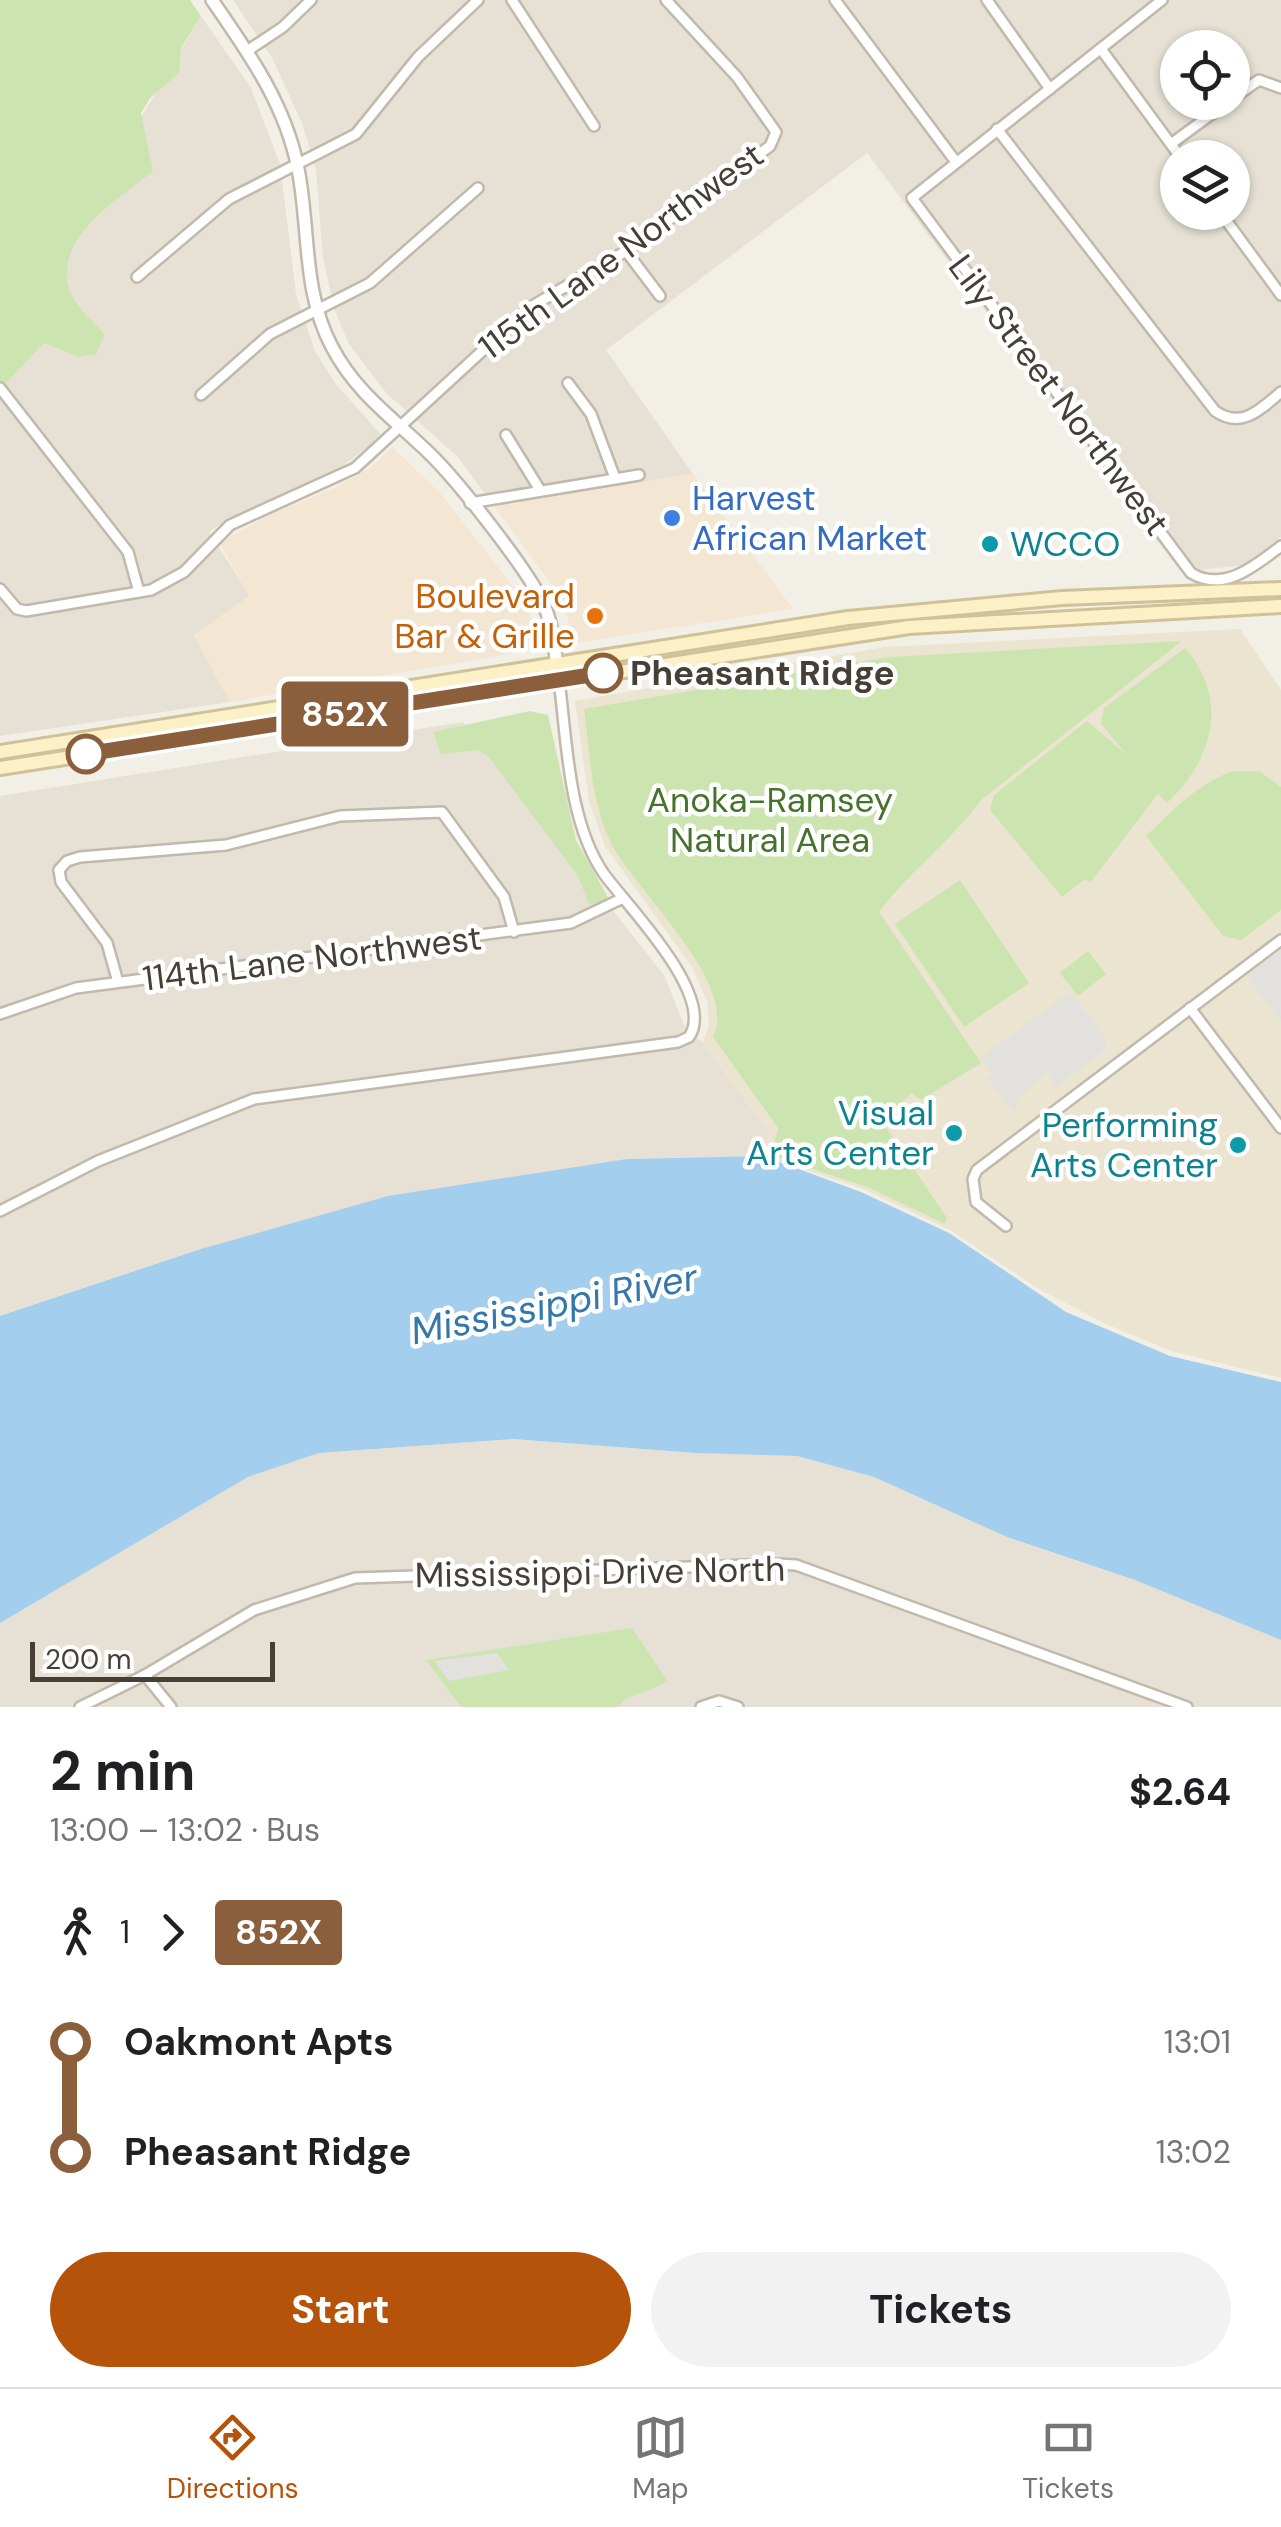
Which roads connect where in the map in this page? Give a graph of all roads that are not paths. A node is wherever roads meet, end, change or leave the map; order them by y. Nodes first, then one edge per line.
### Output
1 (212, 0) edge
2 (311, 0) edge
3 (478, 0) edge
4 (512, 0) edge
5 (666, 0) edge
6 (835, 0) edge
7 (986, 0) edge
8 (1162, 0) edge
9 (1101, 49) junction
10 (247, 51) junction
11 (1250, 85) edge
12 (1281, 88) edge
13 (1050, 89) junction
14 (1204, 120) edge
15 (594, 126) dead end
16 (997, 129) junction
17 (1168, 140) edge
18 (1176, 140) edge
19 (956, 162) junction
20 (297, 164) junction
21 (478, 188) dead end
22 (1233, 230) edge
23 (626, 250) junction
24 (137, 277) dead end
25 (1281, 295) edge
26 (660, 296) dead end
27 (317, 311) junction
28 (568, 382) dead end
29 (2, 389) edge
30 (1281, 392) edge
31 (201, 395) dead end
32 (398, 428) junction
33 (506, 435) dead end
34 (639, 475) dead end
35 (614, 478) junction
36 (540, 490) junction
37 (470, 503) junction
38 (1281, 546) edge
39 (0, 589) edge
40 (1281, 589) edge
41 (139, 592) junction
42 (1281, 606) edge
43 (556, 663) junction
44 (559, 680) junction
45 (0, 752) edge
46 (0, 768) edge
47 (46, 865) dead end
48 (59, 870) junction
49 (623, 898) junction
50 (514, 932) junction
51 (1281, 940) edge
52 (118, 982) junction
53 (1190, 1008) junction
54 (0, 1014) edge
55 (1281, 1128) edge
56 (0, 1211) edge
57 (1006, 1226) dead end
58 (145, 1675) junction
59 (80, 1707) edge
60 (171, 1707) edge
61 (701, 1707) edge
62 (738, 1707) edge
63 (1187, 1707) edge

1 - 10 street
2 - 10 street
3 - 20 street
4 - 15 street
5 - 23 street, 115th Lane Northwest
6 - 19 street
7 - 13 street
8 - 9 street
9 - 13 street
9 - 17 street
10 - 20 street
11 - 12 street
13 - 16 street
14 - 18 street
16 - 19 street
16 - 30 street
19 - 38 street, Lily Street Northwest
20 - 24 street
20 - 27 street
21 - 27 street
22 - 25 street
23 - 26 street
23 - 32 street, 115th Lane Northwest
27 - 31 street
27 - 32 street
28 - 35 street
29 - 41 street
32 - 37 street
32 - 41 street, 115th Lane Northwest
33 - 36 street
34 - 35 street
35 - 36 street
36 - 37 street
37 - 43 street
39 - 41 street, 115th Lane Northwest
40 - 43 main road
42 - 44 main road
43 - 44 street
43 - 45 main road
44 - 46 main road
44 - 49 street
47 - 48 street
48 - 50 street
48 - 52 street
49 - 50 street, 114th Lane Northwest
49 - 56 street
50 - 52 street, 114th Lane Northwest
51 - 53 street
52 - 54 street, 114th Lane Northwest
53 - 55 street
53 - 57 street
58 - 59 street, Mississippi Drive North
58 - 60 street
58 - 63 street, Mississippi Drive North
61 - 62 street

